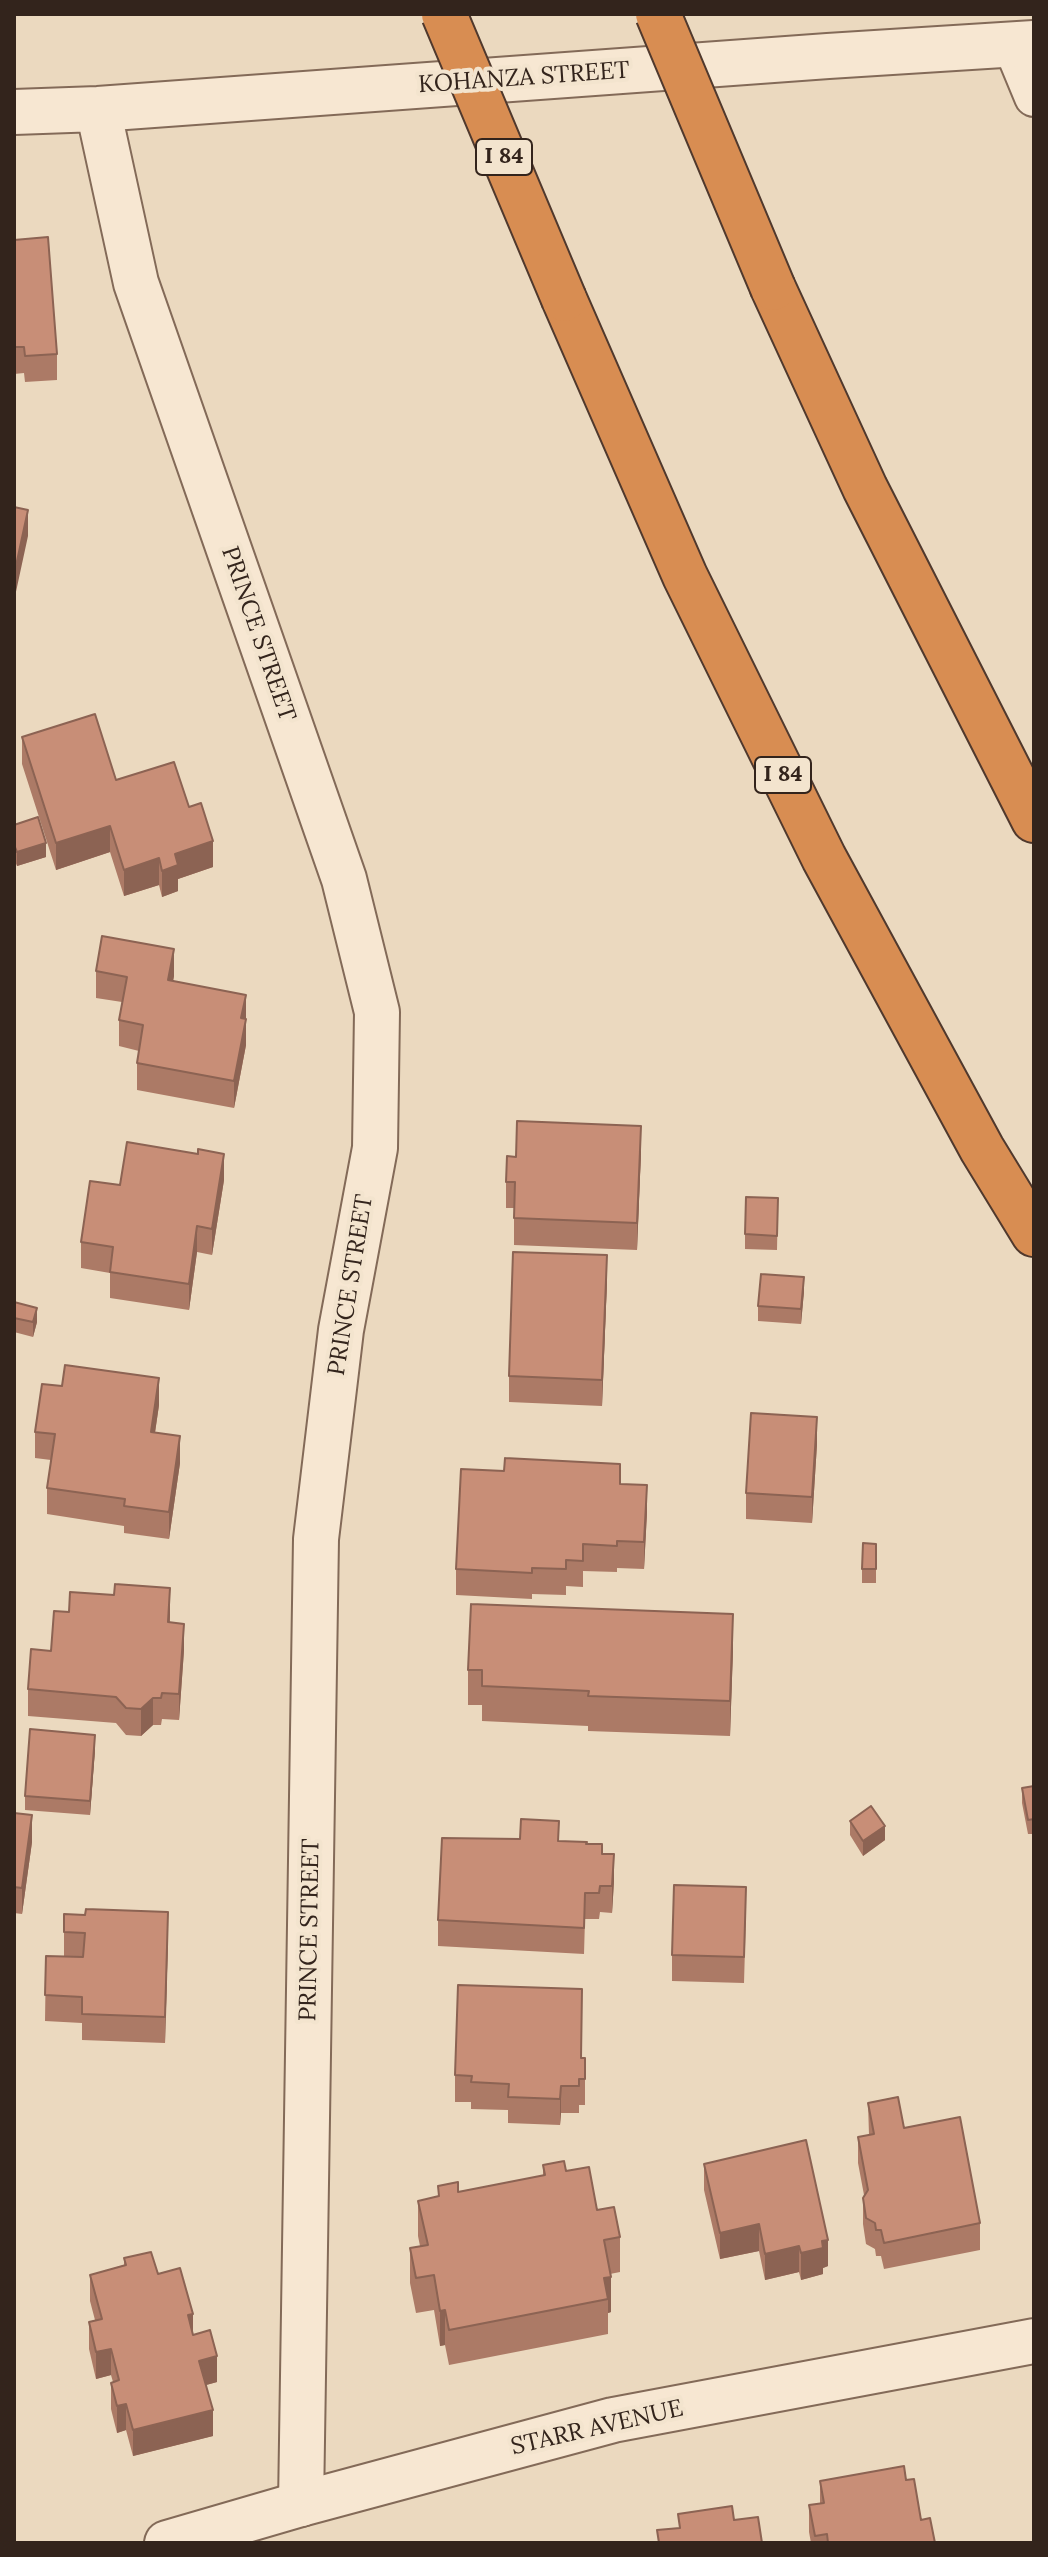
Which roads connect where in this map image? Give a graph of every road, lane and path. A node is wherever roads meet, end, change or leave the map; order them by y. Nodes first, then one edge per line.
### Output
1 (444, 14) edge
2 (658, 14) edge
3 (1023, 44) edge
4 (1034, 97) edge
5 (98, 109) junction
6 (14, 112) edge
7 (1034, 820) edge
8 (1034, 1234) edge
9 (1034, 2341) edge
10 (301, 2504) junction
11 (167, 2543) edge

1 - 8 highway, I 84, bridge
2 - 7 highway, bridge
3 - 4 lane
3 - 5 street, KOHANZA STREET
5 - 6 street, KOHANZA STREET
5 - 10 street, PRINCE STREET
9 - 10 street, STARR AVENUE
10 - 11 street, STARR AVENUE

